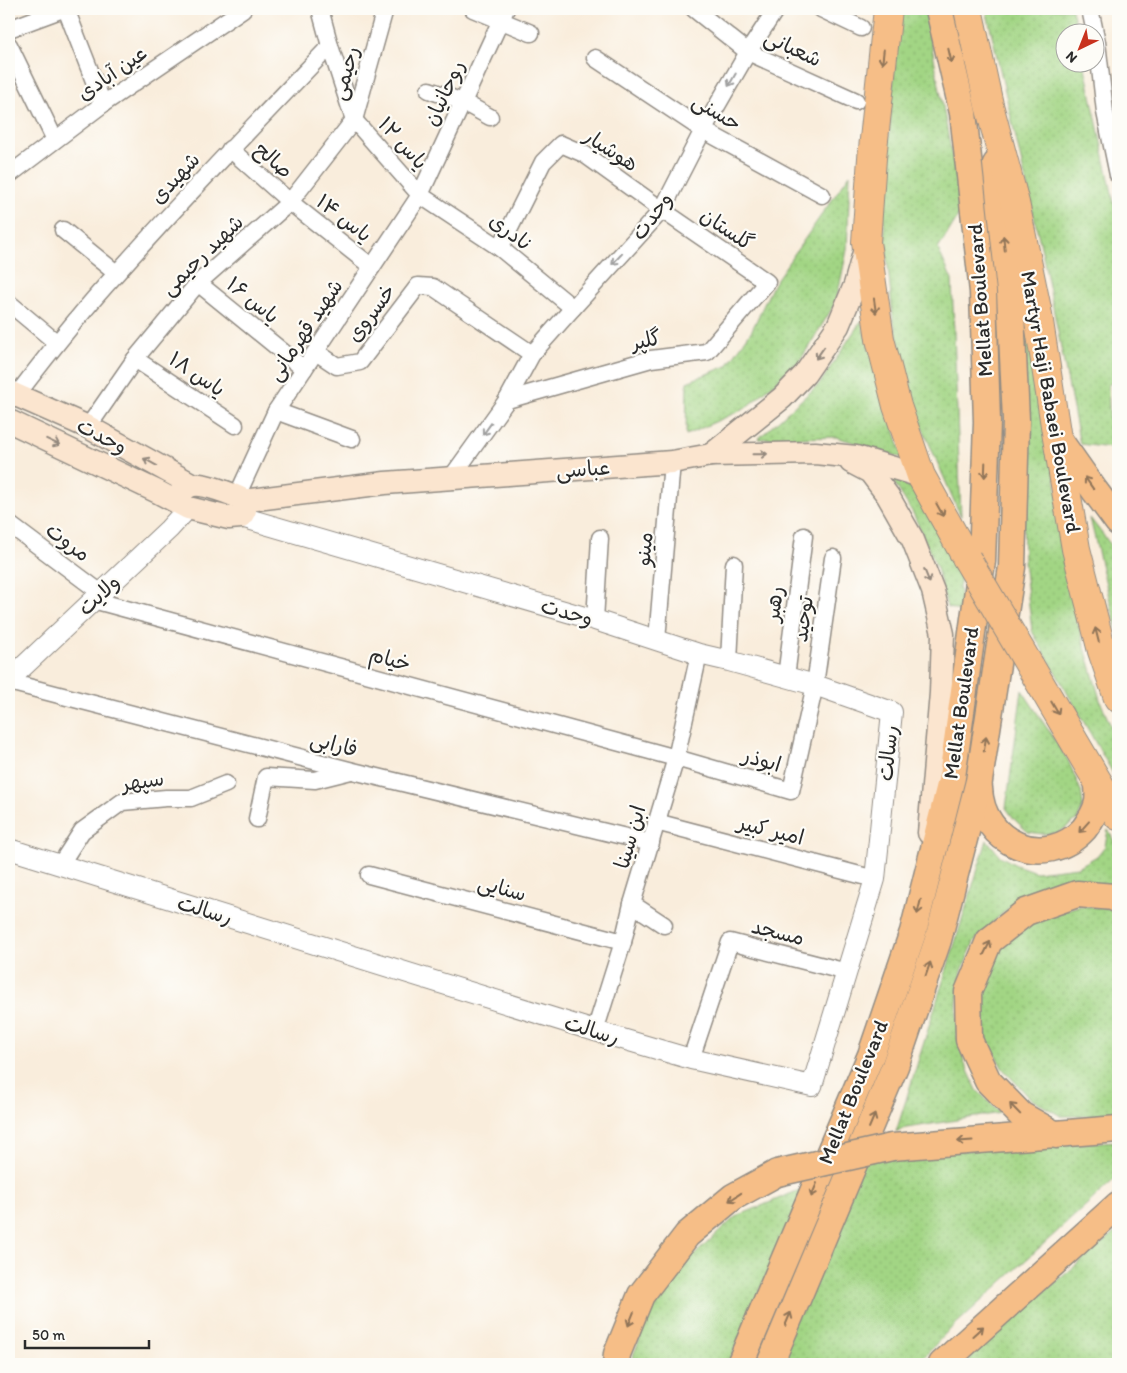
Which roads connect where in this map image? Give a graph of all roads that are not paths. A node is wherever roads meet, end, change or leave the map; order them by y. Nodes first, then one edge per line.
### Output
1 (64, 9) edge
2 (243, 9) edge
3 (320, 9) edge
4 (384, 9) edge
5 (473, 9) edge
6 (694, 9) edge
7 (776, 9) edge
8 (821, 9) edge
9 (888, 9) edge
10 (940, 9) edge
11 (968, 9) edge
12 (1090, 9) edge
13 (503, 14) edge
14 (862, 28) dead end
15 (9, 29) edge
16 (531, 33) dead end
17 (9, 45) edge
18 (330, 46) junction
19 (748, 52) junction
20 (595, 58) dead end
21 (429, 90) dead end
22 (856, 101) dead end
23 (463, 102) junction
24 (104, 104) junction
25 (989, 105) junction
26 (1112, 112) edge
27 (490, 117) dead end
28 (354, 120) junction
29 (703, 130) junction
30 (55, 140) junction
31 (230, 149) junction
32 (9, 175) edge
33 (1118, 175) edge
34 (420, 195) junction
35 (822, 195) dead end
36 (290, 202) junction
37 (662, 210) junction
38 (63, 230) dead end
39 (867, 245) junction
40 (500, 248) junction
41 (372, 267) junction
42 (116, 273) junction
43 (767, 282) joint
44 (198, 283) junction
45 (9, 304) edge
46 (572, 308) junction
47 (57, 343) junction
48 (316, 352) junction
49 (532, 354) junction
50 (135, 359) junction
51 (304, 369) junction
52 (12, 394) edge
53 (507, 400) junction
54 (276, 411) junction
55 (9, 421) edge
56 (235, 425) dead end
57 (88, 427) junction
58 (1057, 437) junction
59 (352, 439) dead end
60 (711, 455) junction
61 (840, 455) junction
62 (672, 462) junction
63 (921, 476) junction
64 (451, 478) junction
65 (193, 485) junction
66 (183, 505) junction
67 (240, 505) junction
68 (1118, 522) edge
69 (9, 524) edge
70 (804, 536) dead end
71 (600, 538) dead end
72 (833, 558) dead end
73 (734, 564) dead end
74 (97, 597) junction
75 (595, 620) junction
76 (657, 640) junction
77 (699, 654) junction
78 (729, 661) junction
79 (786, 677) junction
80 (9, 681) edge
81 (815, 685) junction
82 (1118, 698) edge
83 (892, 712) joint
84 (676, 758) junction
85 (353, 771) junction
86 (979, 780) junction
87 (1098, 782) junction
88 (226, 784) dead end
89 (1118, 816) edge
90 (257, 819) dead end
91 (656, 822) junction
92 (651, 843) junction
93 (9, 849) edge
94 (60, 865) junction
95 (369, 875) dead end
96 (875, 879) junction
97 (925, 882) junction
98 (1118, 900) edge
99 (632, 904) junction
100 (664, 925) dead end
101 (623, 942) junction
102 (847, 972) junction
103 (595, 1031) junction
104 (691, 1059) junction
105 (1118, 1130) edge
106 (1056, 1135) junction
107 (1118, 1205) edge
108 (949, 1360) edge
109 (616, 1364) edge
110 (740, 1364) edge
111 (770, 1364) edge

1 - 15 street
1 - 24 street
2 - 24 street, عین آبادی
3 - 18 street
4 - 28 street, رحیمی
5 - 13 street
6 - 19 street, شعبانی
7 - 19 street, وحدت
8 - 14 street
9 -> 39 highway
10 -> 97 main road, Mellat Boulevard
11 - 25 highway, Mellat Boulevard
12 - 26 street
13 - 16 street
13 - 23 street, روحانیان
17 - 30 street
18 - 28 street
18 - 31 street, شهیدی
19 - 22 street, شعبانی
19 -> 29 street, وحدت
20 - 29 street, حسنی
21 - 23 street
23 - 27 street
23 - 34 street, روحانیان
24 - 30 street, عین آبادی
25 - 58 highway, Martyr Haji Babaei Boulevard
86 -> 25 main road, Mellat Boulevard
26 - 33 street
28 - 34 street, یاس ۱۲
28 - 36 street, شهید رحیمی
29 - 35 street, حسنی
29 - 37 street, وحدت
30 - 32 street, عین آبادی
31 - 36 street, صالح
31 - 42 street, شهیدی
34 - 40 street, نادری
34 - 41 street, شهید قهرمانی
36 - 41 street, یاس ۱۴
36 - 44 street, شهید رحیمی
37 - 40 street, هوشیار
37 - 43 street, گلستان
37 -> 46 street, وحدت
38 - 42 street
39 -> 60 main road
39 -> 63 highway
40 - 46 street, نادری
41 - 48 street, شهید قهرمانی
42 - 47 street, شهیدی
43 - 53 street, گلپر
44 - 50 street, شهید رحیمی
44 - 51 street, یاس ۱۶
45 - 47 street
46 - 49 street, وحدت
47 - 52 street, شهیدی
48 - 49 street, خسروی
48 - 51 street, شهید قهرمانی
49 - 53 street, وحدت
50 - 56 street, یاس ۱۸
50 - 57 street, شهید رحیمی
51 - 54 street, شهید قهرمانی
52 - 57 main road, وحدت
53 -> 64 street, وحدت
54 - 59 street
54 - 67 street, شهید قهرمانی
55 -> 66 main road, وحدت
65 -> 57 main road, وحدت
68 -> 58 main road
82 -> 58 highway, Martyr Haji Babaei Boulevard
60 -> 61 main road, عباسی
60 - 62 main road, عباسی
61 - 63 main road, عباسی
61 -> 97 main road
62 - 64 main road, عباسی
62 - 76 street, مینو
63 -> 87 highway, bridge
64 - 67 main road, عباسی
65 - 66 main road
65 - 67 main road, وحدت
66 - 67 main road, وحدت
66 - 74 street, ولایت
67 - 75 street, وحدت
69 - 74 street, مروت
70 - 79 street, رهبر
71 - 75 street
72 - 81 street, توحید
73 - 78 street
74 - 80 street, ولایت
74 - 84 street, خیام
75 - 76 street, وحدت
76 - 77 street, وحدت
77 - 78 street, وحدت
77 - 84 street, ابن سینا
78 - 79 street, وحدت
79 - 81 street, وحدت
80 - 85 street, فارابی
81 - 83 street, وحدت
81 - 84 street, ابوذر
83 - 96 street, رسالت
84 - 91 street, ابن سینا
85 - 90 street
85 - 92 street, فارابی
87 -> 86 main road
111 -> 86 main road, Mellat Boulevard
87 - 89 highway
88 - 94 street, سپهر
91 - 92 street, ابن سینا
91 - 96 street, امیر کبیر
92 - 99 street, ابن سینا
93 - 94 street, رسالت
94 - 103 street, رسالت
95 - 101 street, سنایی
96 - 102 street, رسالت
97 -> 110 main road, Mellat Boulevard
106 -> 98 main road
99 - 100 street
99 - 101 street, ابن سینا
101 - 103 street, ابن سینا
102 - 104 street, رسالت
102 - 104 street, مسجد
103 - 104 street, رسالت
105 - 106 main road
106 -> 109 main road, bridge
108 -> 107 main road

